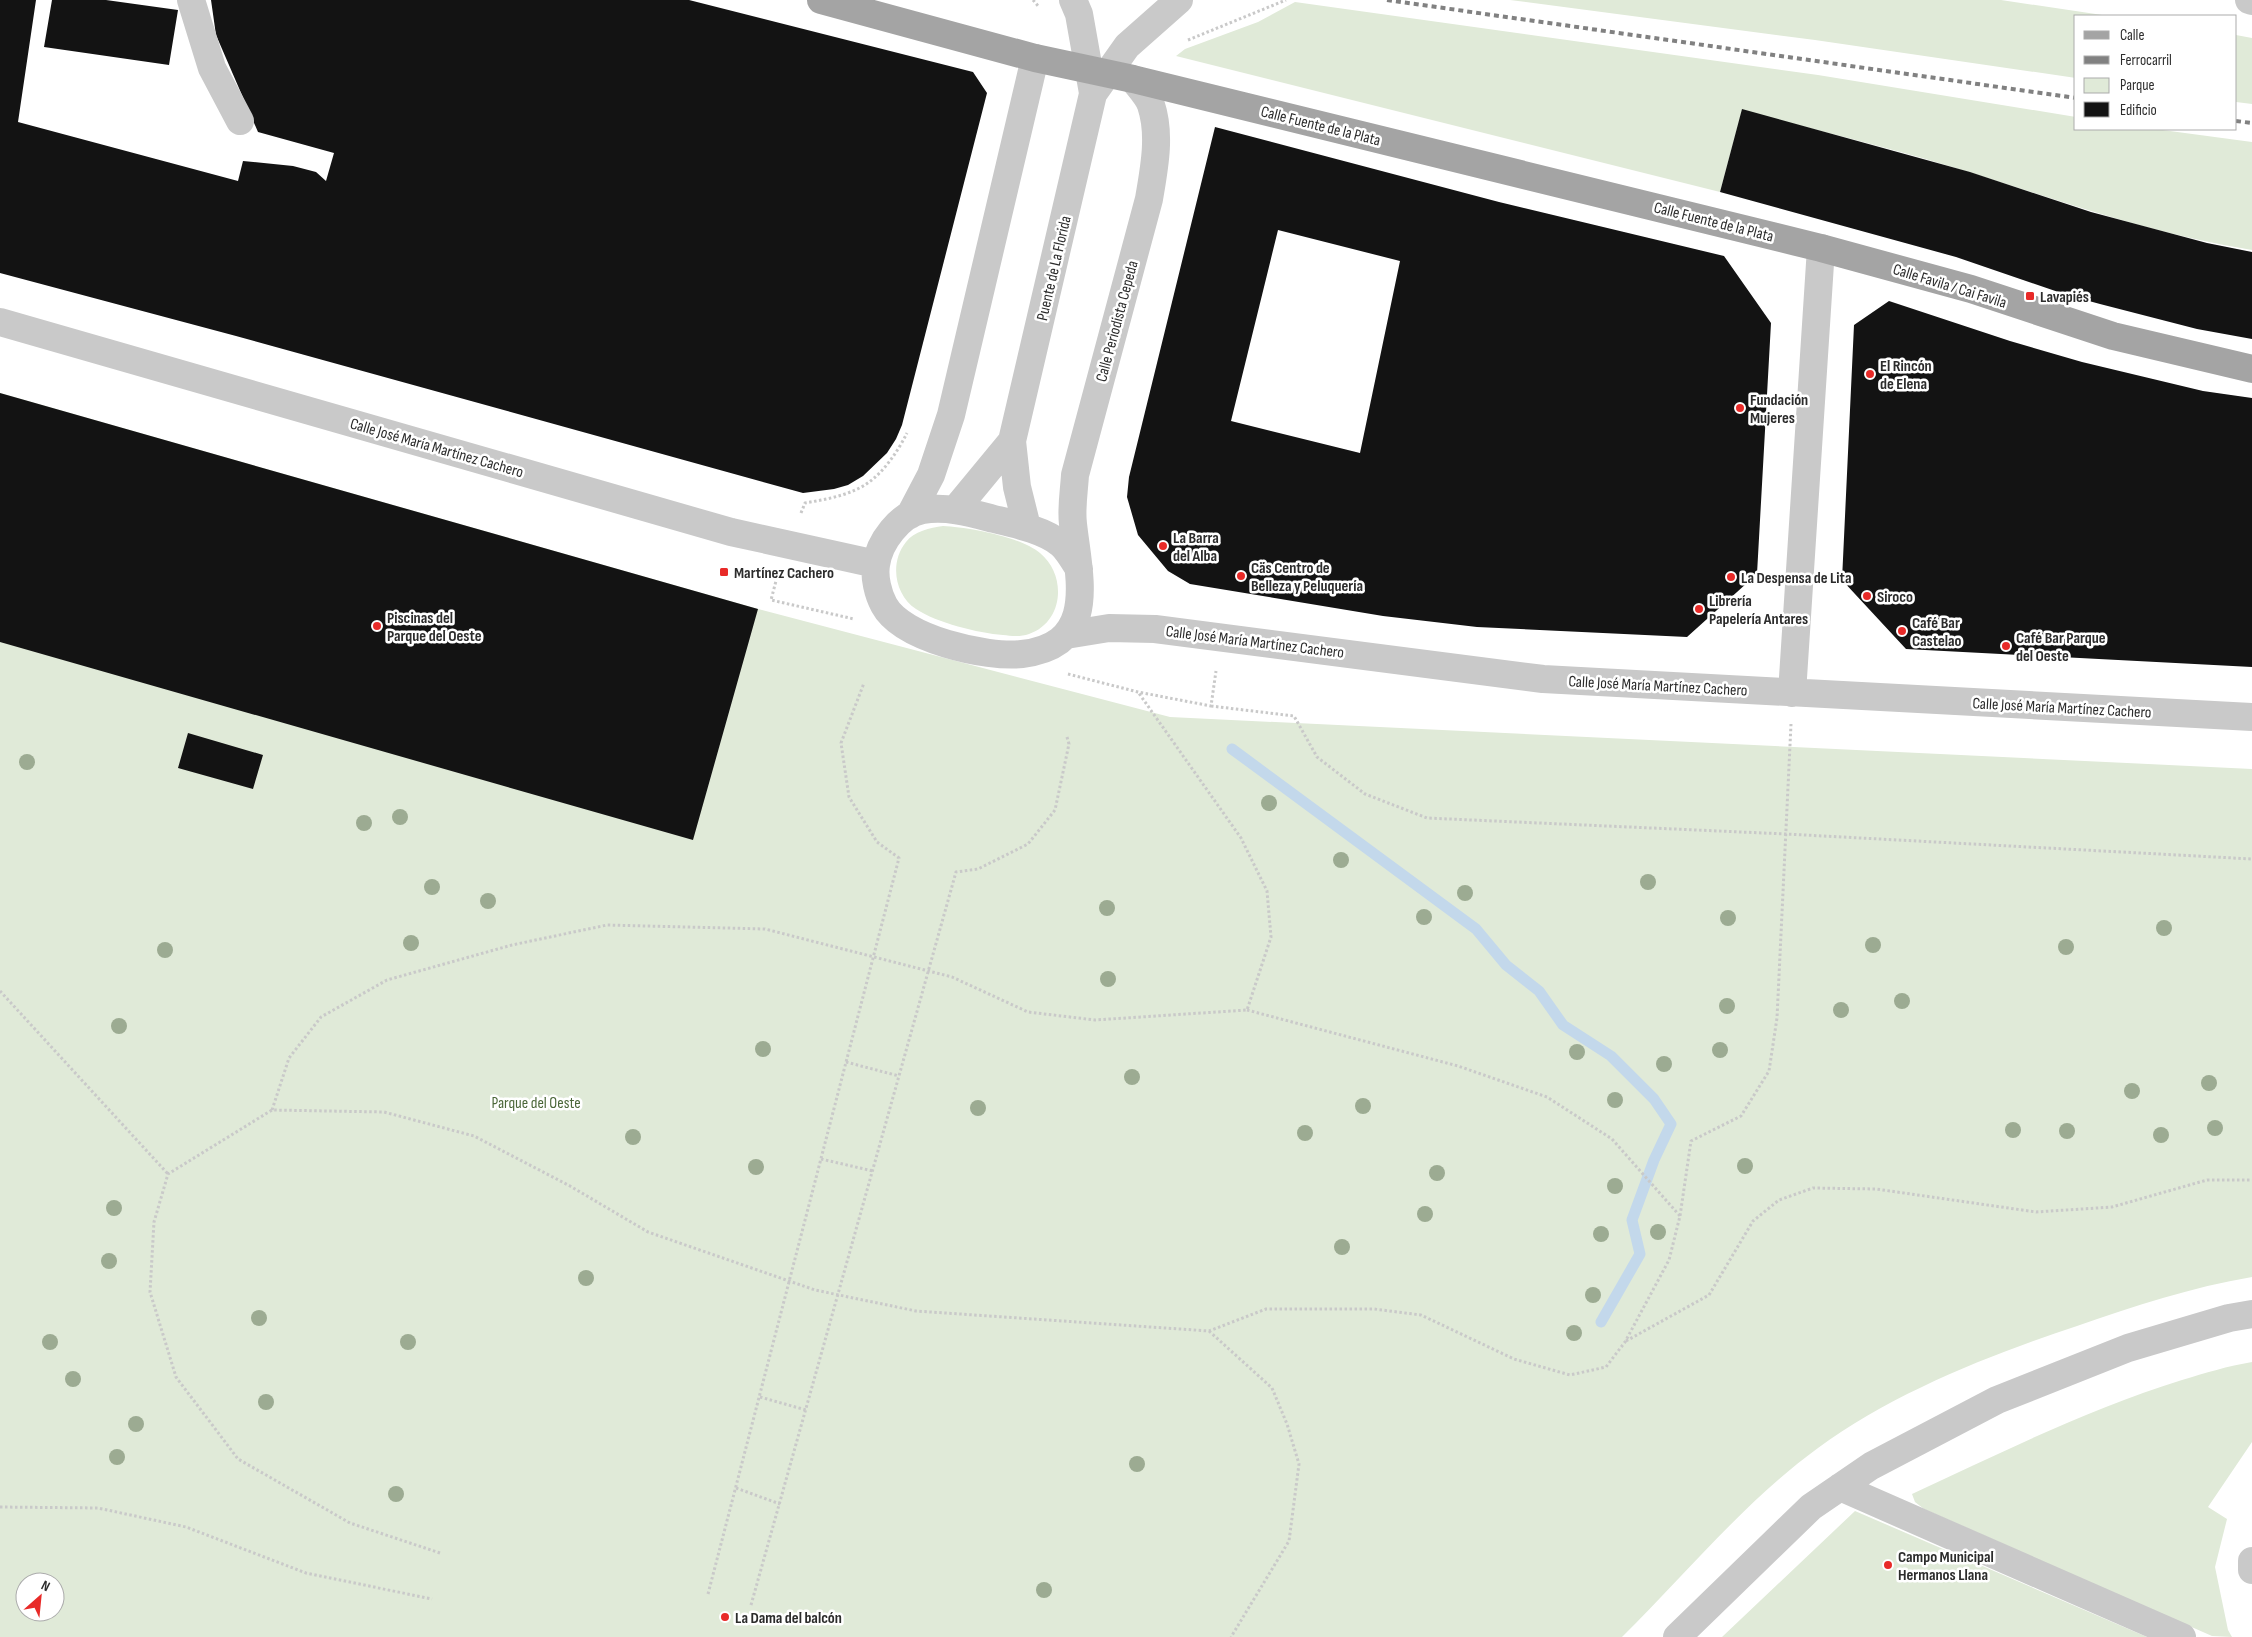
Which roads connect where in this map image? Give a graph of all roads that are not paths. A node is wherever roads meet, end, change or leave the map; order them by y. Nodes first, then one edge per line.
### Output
1 (191, 0) edge
2 (821, 0) edge
3 (1073, 0) edge
4 (1179, 0) edge
5 (1035, 58) junction
6 (1134, 79) junction
7 (1093, 94) junction
8 (240, 121) dead end
9 (1821, 248) junction
10 (0, 322) edge
11 (2252, 369) edge
12 (1012, 441) junction
13 (955, 510) junction
14 (910, 515) junction
15 (1027, 527) junction
16 (876, 564) junction
17 (1079, 569) junction
18 (1066, 634) junction
19 (1792, 693) junction
20 (2252, 718) edge
21 (2252, 1314) edge
22 (1840, 1487) junction
23 (2252, 1561) edge
24 (2252, 1570) edge
25 (1677, 1637) edge
26 (2182, 1637) edge

1 - 8 street
2 - 5 main road, Calle Fuente de la Plata
3 - 7 street, Puente de La Florida
4 - 7 street, Puente de La Florida
5 - 6 main road, Calle Fuente de la Plata
5 - 14 street
6 - 9 main road, Calle Fuente de la Plata
6 - 17 street, Calle Periodista Cepeda
7 - 12 street, Puente de La Florida
9 - 11 main road, Calle Favila / Cai Favila
9 - 19 street
10 - 16 street, Calle José María Martínez Cachero
12 - 13 street, Puente de La Florida
12 - 15 street, Puente de La Florida
13 - 14 street
13 - 15 street
14 - 16 street
15 - 17 street
16 - 18 street
17 - 18 street
18 - 19 street, Calle José María Martínez Cachero
19 - 20 street, Calle José María Martínez Cachero
21 - 22 street
22 - 25 street
22 - 26 street
23 - 24 street

